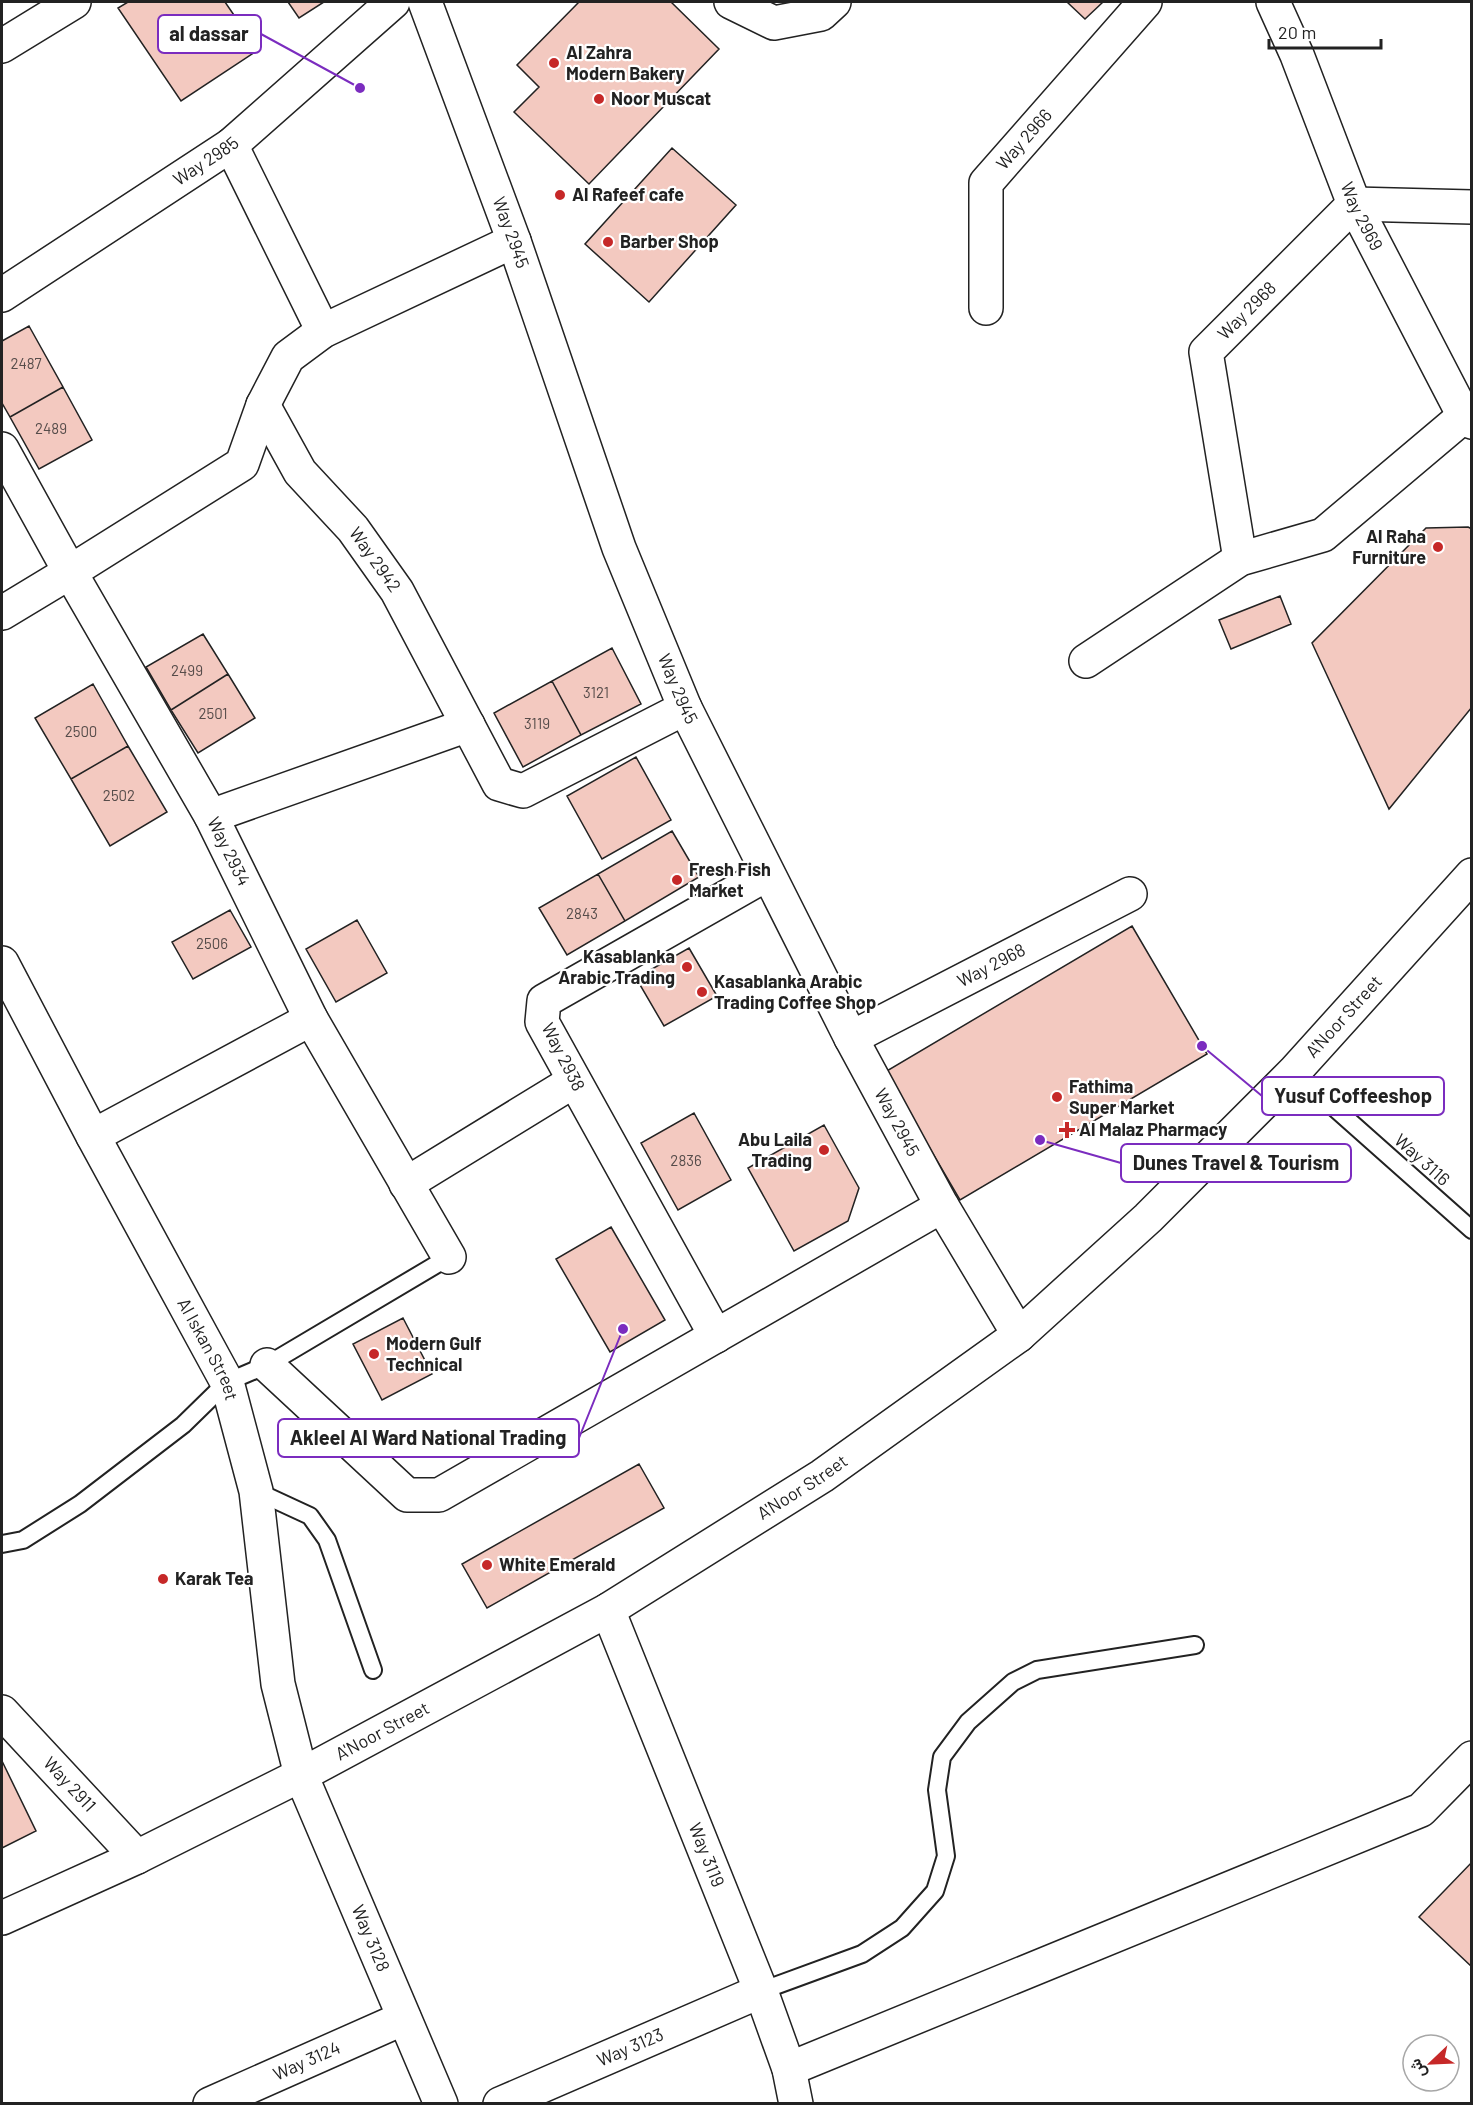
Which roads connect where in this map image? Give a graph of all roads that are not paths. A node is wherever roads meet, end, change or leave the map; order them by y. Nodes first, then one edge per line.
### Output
1 (74, 2) edge
2 (393, 2) edge
3 (425, 2) edge
4 (731, 2) edge
5 (834, 2) edge
6 (1145, 2) edge
7 (1273, 2) edge
8 (2, 46) edge
9 (231, 145) junction
10 (1354, 204) junction
11 (1472, 207) edge
12 (514, 241) junction
13 (2, 295) edge
14 (986, 308) dead end
15 (323, 331) junction
16 (263, 405) junction
17 (1468, 419) edge
18 (2, 449) edge
19 (1240, 559) junction
20 (70, 573) junction
21 (2, 613) edge
22 (1086, 661) dead end
23 (685, 708) junction
24 (468, 725) junction
25 (211, 816) junction
26 (767, 874) junction
27 (1472, 875) edge
28 (1130, 894) dead end
29 (2, 963) edge
30 (311, 1019) junction
31 (851, 1038) junction
32 (1293, 1072) junction
33 (574, 1080) junction
34 (93, 1136) junction
35 (406, 1184) junction
36 (942, 1206) junction
37 (1472, 1230) edge
38 (449, 1257) joint
39 (1019, 1335) junction
40 (716, 1336) junction
41 (267, 1365) junction
42 (227, 1382) junction
43 (256, 1491) junction
44 (2, 1544) edge
45 (608, 1610) junction
46 (1195, 1645) dead end
47 (373, 1670) dead end
48 (2, 1712) edge
49 (1472, 1758) edge
50 (301, 1775) junction
51 (137, 1857) junction
52 (2, 1918) edge
53 (761, 1991) junction
54 (404, 2018) junction
55 (789, 2069) junction
56 (210, 2103) edge
57 (441, 2103) edge
58 (500, 2103) edge
59 (796, 2103) edge

1 - 8 street
2 - 9 street, Way 2985
3 - 12 street, Way 2945
4 - 5 street
6 - 14 street, Way 2966
7 - 10 street, Way 2969
9 - 13 street, Way 2985
9 - 15 street
10 - 11 street
10 - 17 street, Way 2969
10 - 19 street, Way 2968
12 - 15 street
12 - 23 street, Way 2945
15 - 16 street
16 - 20 street
16 - 24 street, Way 2942
17 - 19 street
18 - 20 street, Way 2934
19 - 22 street
20 - 21 street
20 - 25 street, Way 2934
23 - 24 street, Way 2942
23 - 26 street, Way 2945
24 - 25 street
25 - 30 street, Way 2934
26 - 31 street, Way 2945
26 - 33 street, Way 2938
27 - 32 street, A'Noor Street
28 - 31 street, Way 2968
29 - 34 street, Al Iskan Street
30 - 34 street
30 - 35 street, Way 2934
31 - 36 street, Way 2945
32 - 37 lane, Way 3116
32 - 39 street, A'Noor Street
33 - 35 street
33 - 40 street, Way 2938
34 - 42 street, Al Iskan Street
35 - 38 street, Way 2934
36 - 39 street, Way 2945
36 - 40 street
38 - 41 lane
39 - 45 street, A'Noor Street
40 - 41 street
41 - 42 lane
42 - 43 street, Al Iskan Street
42 - 44 lane
43 - 47 lane
43 - 50 street, Al Iskan Street
45 - 50 street, A'Noor Street
45 - 53 street, Way 3119
46 - 53 lane
48 - 51 street, Way 2911
49 - 55 street
50 - 51 street, A'Noor Street
50 - 54 street, Way 3128
51 - 52 street, A'Noor Street
53 - 55 street, Way 3119
53 - 58 street, Way 3123
54 - 56 street, Way 3124
54 - 57 street, Way 3128
55 - 59 street, Way 3119

